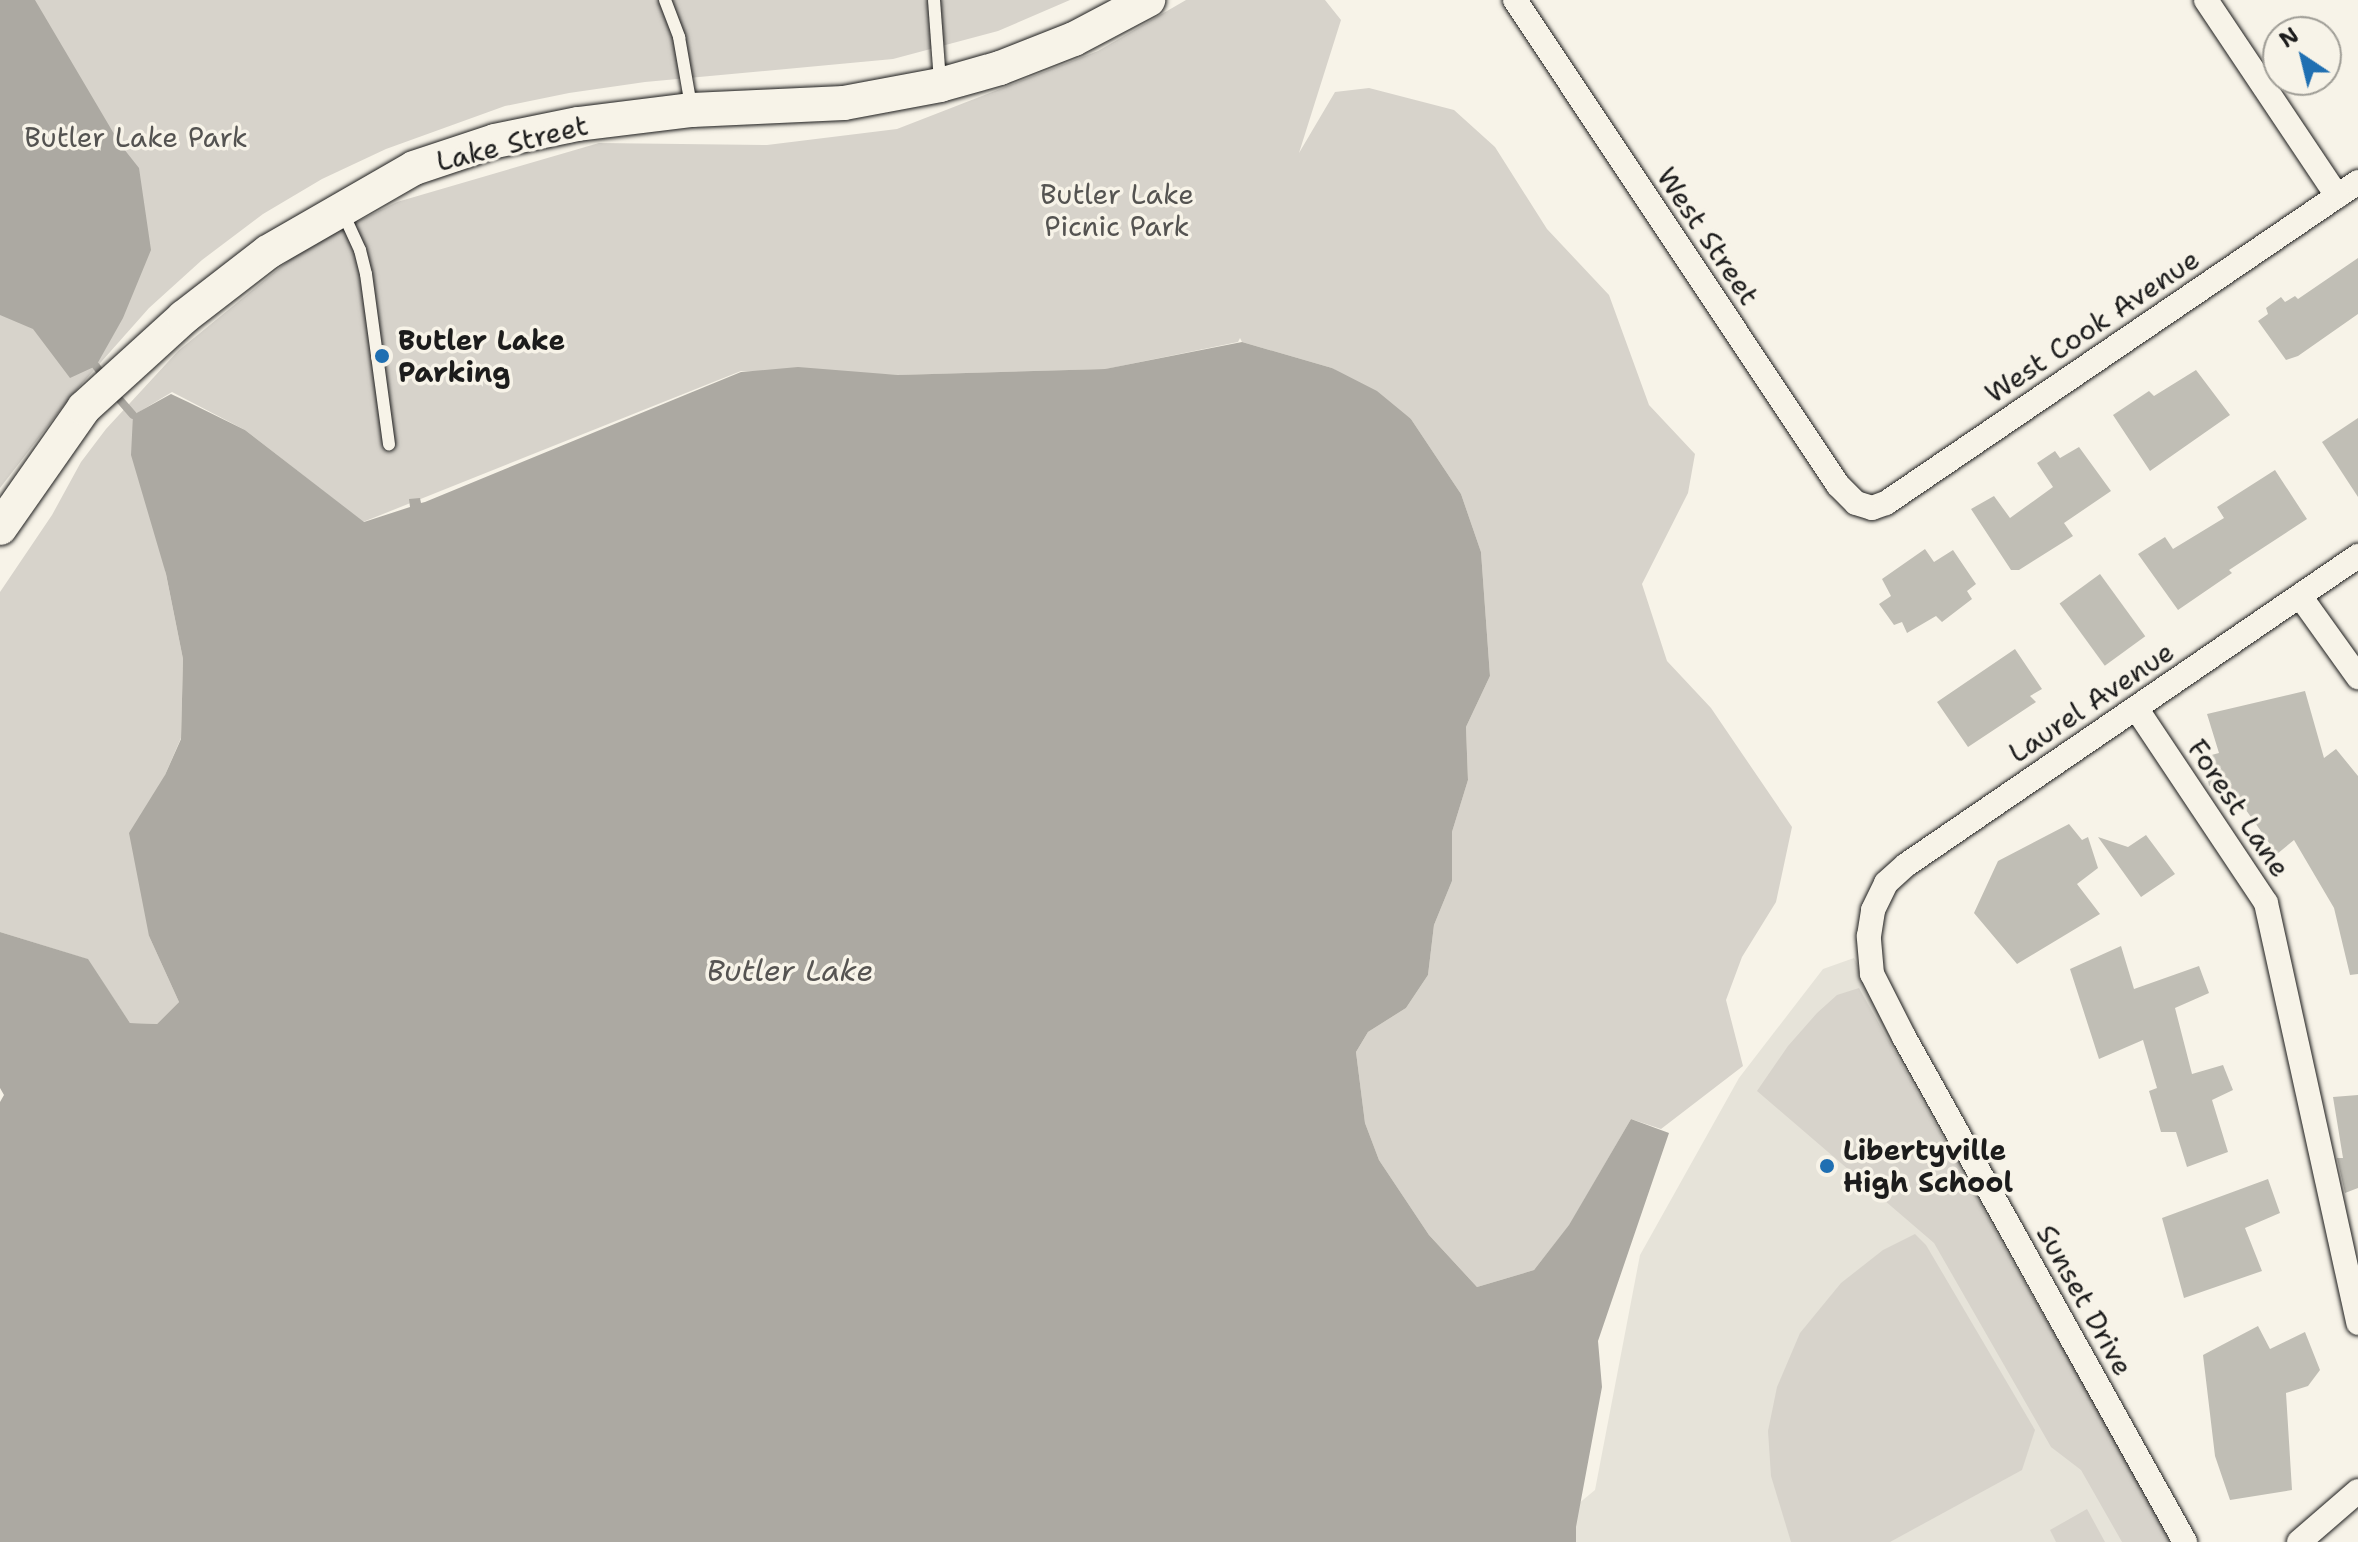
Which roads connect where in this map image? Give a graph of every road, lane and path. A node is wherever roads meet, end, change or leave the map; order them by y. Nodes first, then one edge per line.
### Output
1 (665, 0) edge
2 (934, 0) edge
3 (1148, 0) edge
4 (1515, 0) edge
5 (2206, 0) edge
6 (940, 85) junction
7 (692, 110) junction
8 (2358, 182) edge
9 (2337, 196) junction
10 (341, 207) junction
11 (389, 444) dead end
12 (1856, 503) joint
13 (0, 528) edge
14 (2358, 556) edge
15 (2300, 596) junction
16 (2358, 677) edge
17 (2136, 708) junction
18 (1873, 910) joint
19 (2358, 1323) edge
20 (2358, 1491) edge
21 (2185, 1542) edge
22 (2299, 1542) edge

1 - 7 lane
2 - 6 lane
3 - 6 street, Lake Street
4 - 12 street, West Street
5 - 9 street
6 - 7 street, Lake Street
7 - 10 street, Lake Street
8 - 9 street, West Cook Avenue
9 - 12 street, West Cook Avenue
10 - 11 lane
10 - 13 street, Lake Street
14 - 15 street, Laurel Avenue
15 - 16 street
15 - 17 street, Laurel Avenue
17 - 18 street, Laurel Avenue
17 - 19 street, Forest Lane
18 - 21 street, Sunset Drive
20 - 22 street

